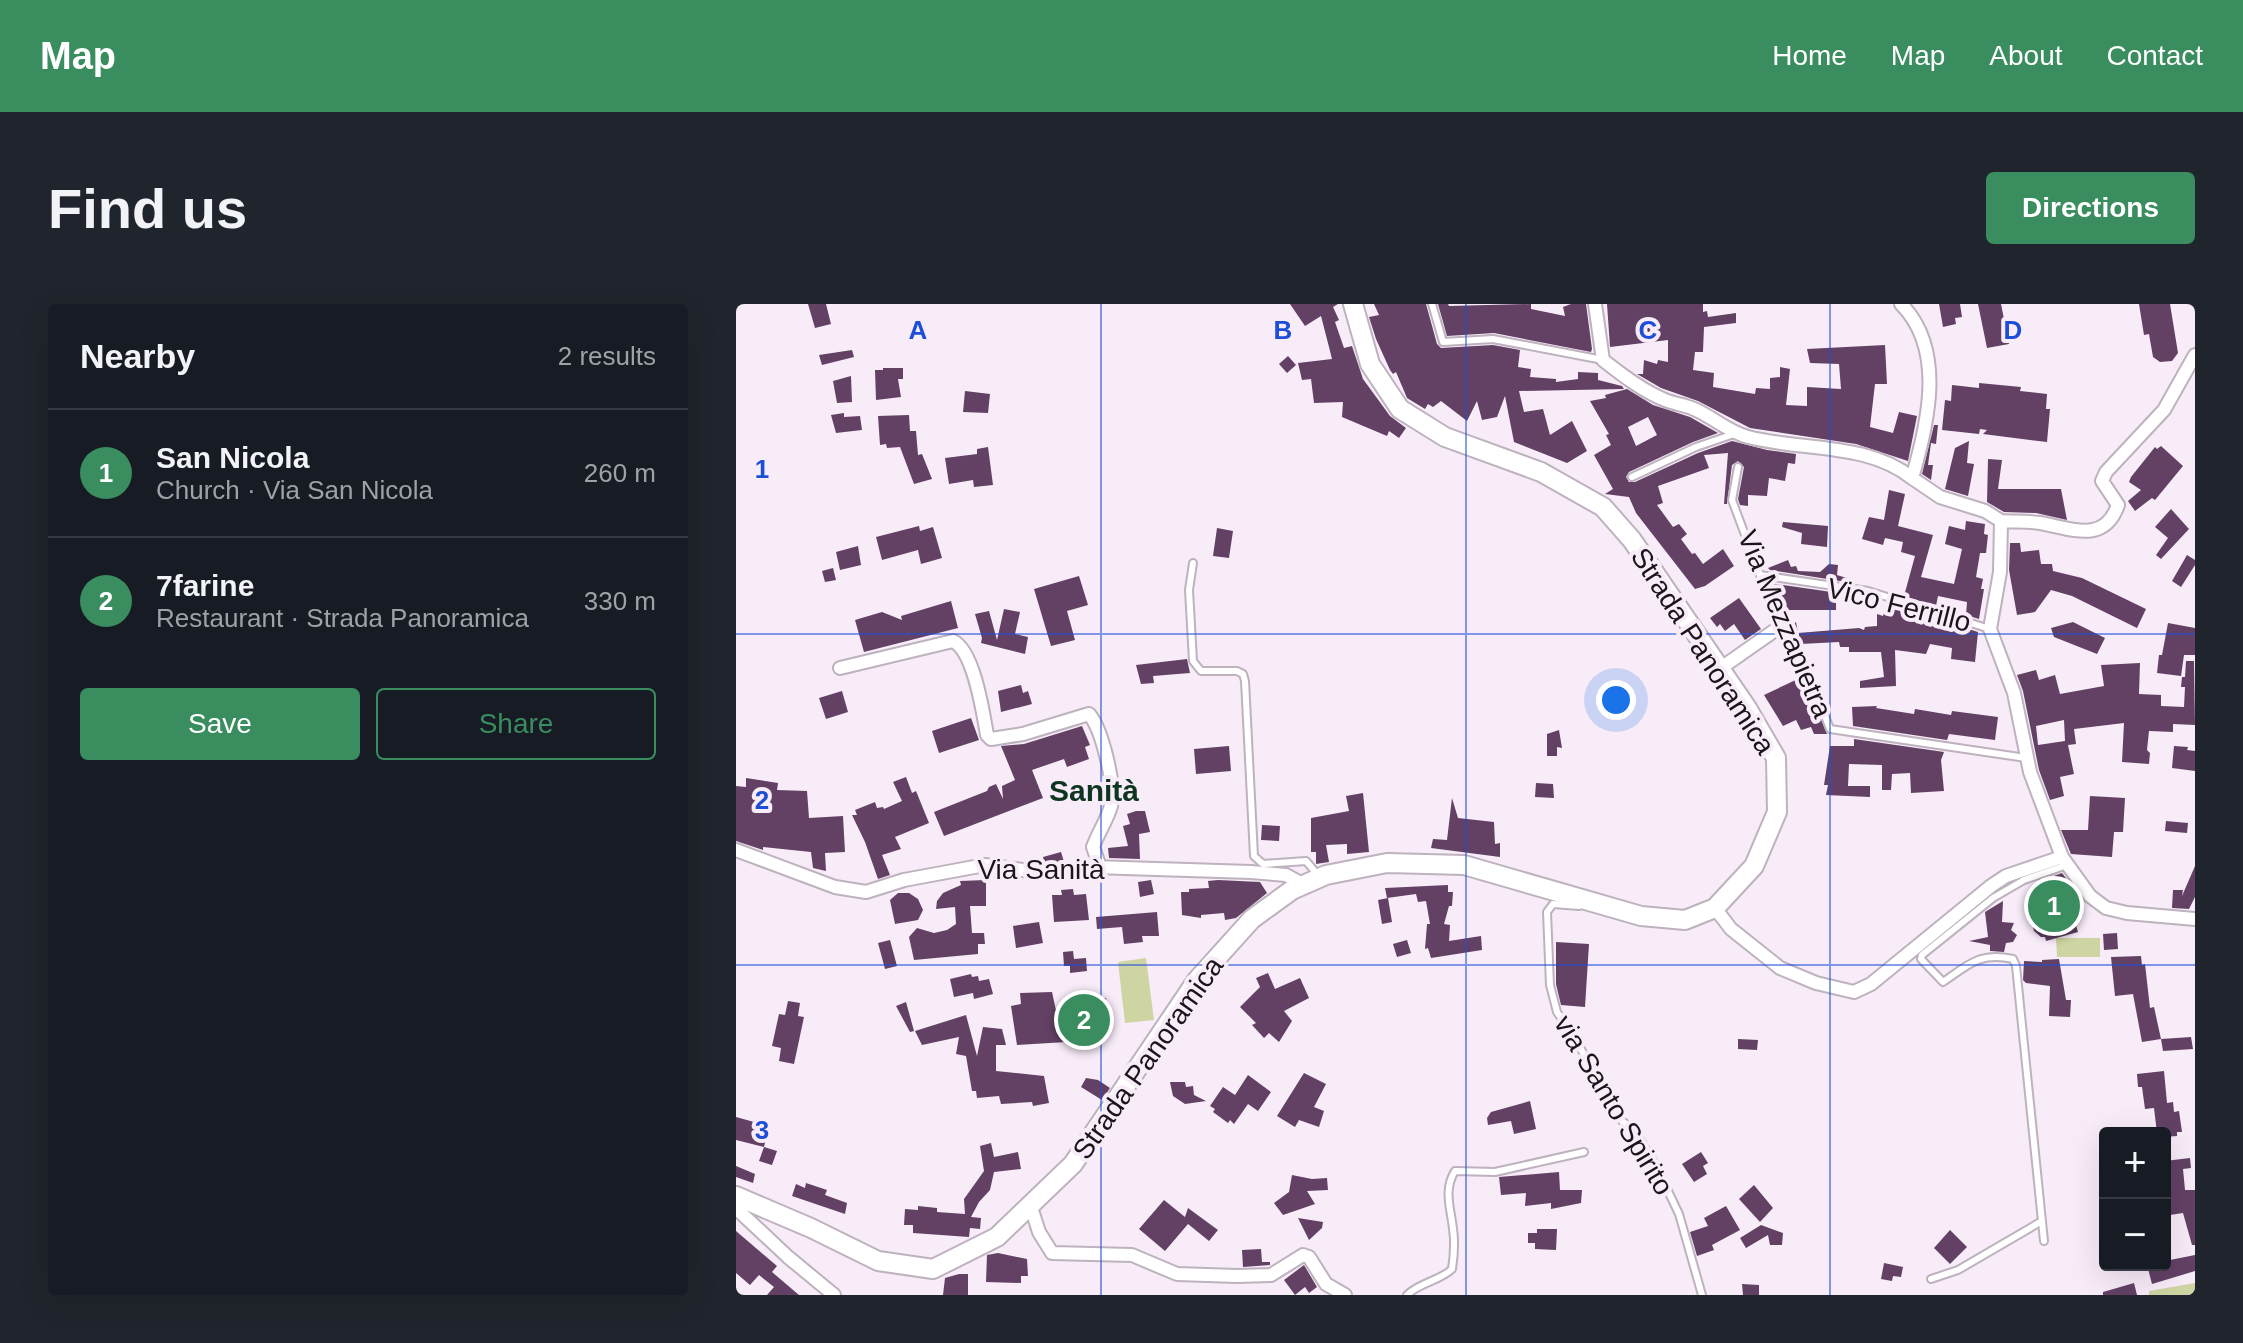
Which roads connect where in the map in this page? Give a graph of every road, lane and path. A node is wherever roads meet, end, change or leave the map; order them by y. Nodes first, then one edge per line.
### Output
1 (1353, 304) edge
2 (1432, 304) edge
3 (1595, 304) edge
4 (1901, 304) edge
5 (2195, 355) edge
6 (1603, 360) junction
7 (1734, 434) junction
8 (1738, 467) dead end
9 (1632, 477) dead end
10 (1912, 478) junction
11 (2001, 521) junction
12 (1193, 563) dead end
13 (1760, 575) junction
14 (1781, 626) junction
15 (1990, 629) junction
16 (840, 668) dead end
17 (1721, 668) junction
18 (2026, 758) junction
19 (736, 850) edge
20 (2065, 861) junction
21 (1100, 867) junction
22 (1312, 881) junction
23 (1715, 908) junction
24 (1594, 912) dead end
25 (1639, 915) junction
26 (1618, 919) dead end
27 (2195, 919) edge
28 (1584, 1152) dead end
29 (736, 1196) edge
30 (736, 1203) edge
31 (1030, 1204) junction
32 (2042, 1221) junction
33 (2044, 1241) dead end
34 (1931, 1279) dead end
35 (834, 1295) edge
36 (1345, 1295) edge
37 (1407, 1295) edge
38 (1702, 1295) edge

1 - 17 main road, Strada Panoramica
2 - 6 lane
3 - 6 street
4 - 10 street
5 - 11 street
6 - 7 street
7 - 9 lane
7 - 10 street
8 - 13 lane, Via Mezzapietra
10 - 11 street
11 - 15 street
12 - 22 lane
13 - 14 lane, Via Mezzapietra
13 - 15 lane, Vico Ferrillo
14 - 17 street
14 - 18 lane, Via Mezzapietra
15 - 18 street
16 - 21 street
17 - 23 main road, Strada Panoramica
18 - 20 street
19 - 21 street, Via Sanità
20 - 23 street
20 - 27 street
20 - 32 lane
21 - 22 street, Via Sanità
22 - 25 main road, Strada Panoramica
22 - 31 main road, Strada Panoramica
23 - 25 main road, Strada Panoramica
24 - 38 lane, via Santo Spirito
25 - 26 lane
28 - 37 lane
29 - 31 main road, Strada Panoramica
30 - 35 street
31 - 36 street
32 - 33 lane
32 - 34 lane

